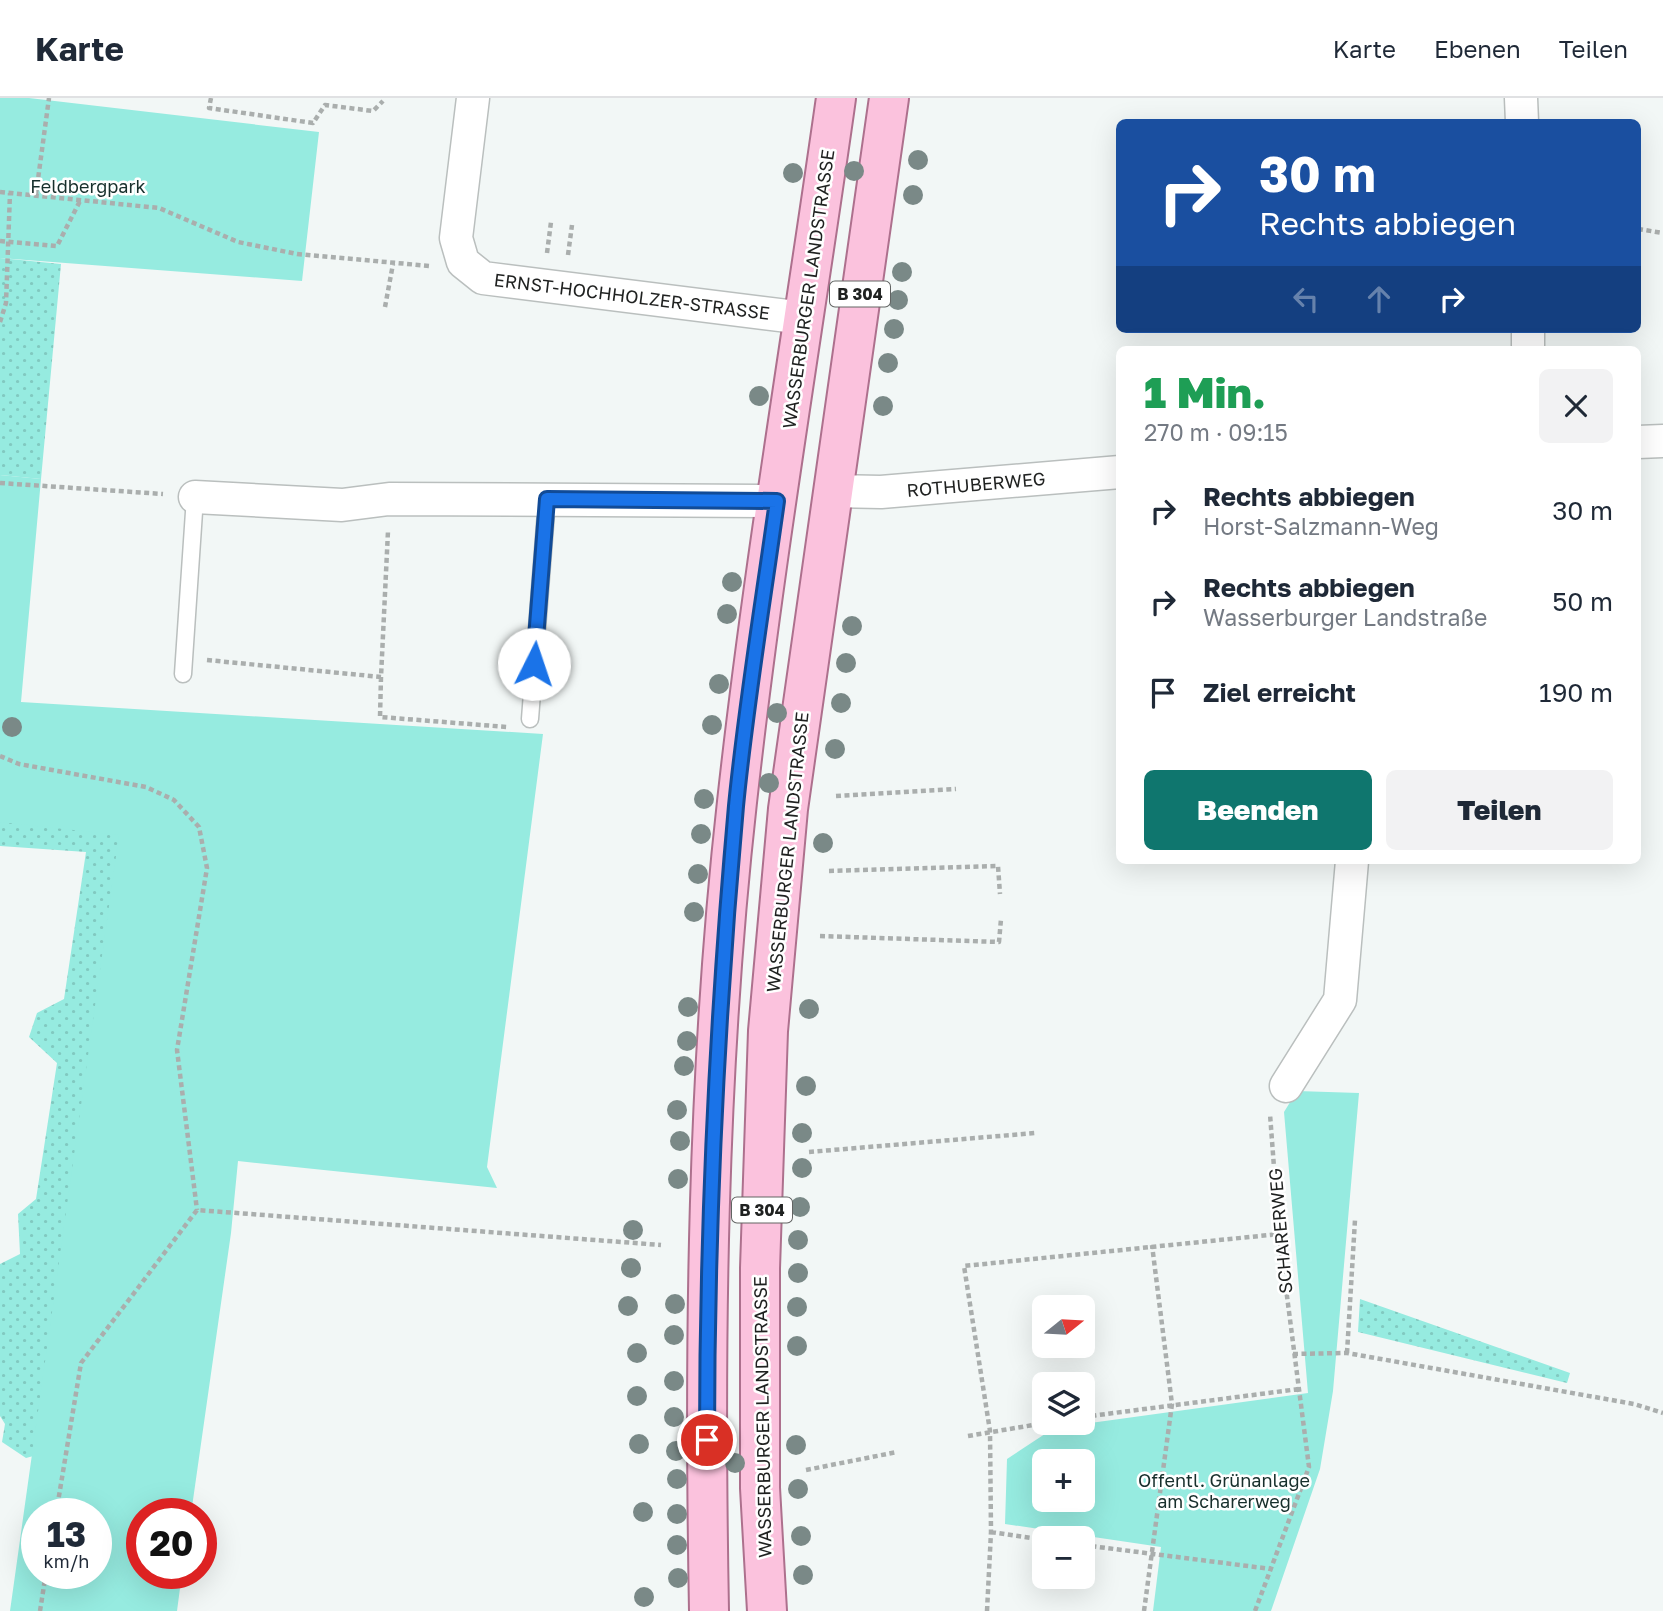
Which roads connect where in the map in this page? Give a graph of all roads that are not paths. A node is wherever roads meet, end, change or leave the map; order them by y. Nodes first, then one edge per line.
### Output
1 (473, 98) edge
2 (836, 98) edge
3 (889, 98) edge
4 (1521, 98) edge
5 (1522, 119) edge
6 (804, 318) junction
7 (1663, 441) edge
8 (1641, 442) edge
9 (1116, 472) edge
10 (832, 491) junction
11 (195, 497) joint
12 (547, 499) junction
13 (777, 501) junction
14 (184, 666) road end
15 (530, 719) road end
16 (1352, 864) edge
17 (1286, 1086) road end
18 (709, 1611) edge
19 (767, 1611) edge

1 - 6 street, ERNST-HOCHHOLZER-STRASSE
2 - 6 main road, WASSERBURGER LANDSTRASSE / B 304
3 - 10 main road, WASSERBURGER LANDSTRASSE / B 304
4 - 5 street
6 - 13 main road, WASSERBURGER LANDSTRASSE / B 304
7 - 8 street
9 - 10 street, ROTHUBERWEG
10 - 19 main road, WASSERBURGER LANDSTRASSE / B 304
11 - 12 street
11 - 14 lane
12 - 13 street
12 - 15 lane
13 - 18 main road, WASSERBURGER LANDSTRASSE / B 304
16 - 17 street

